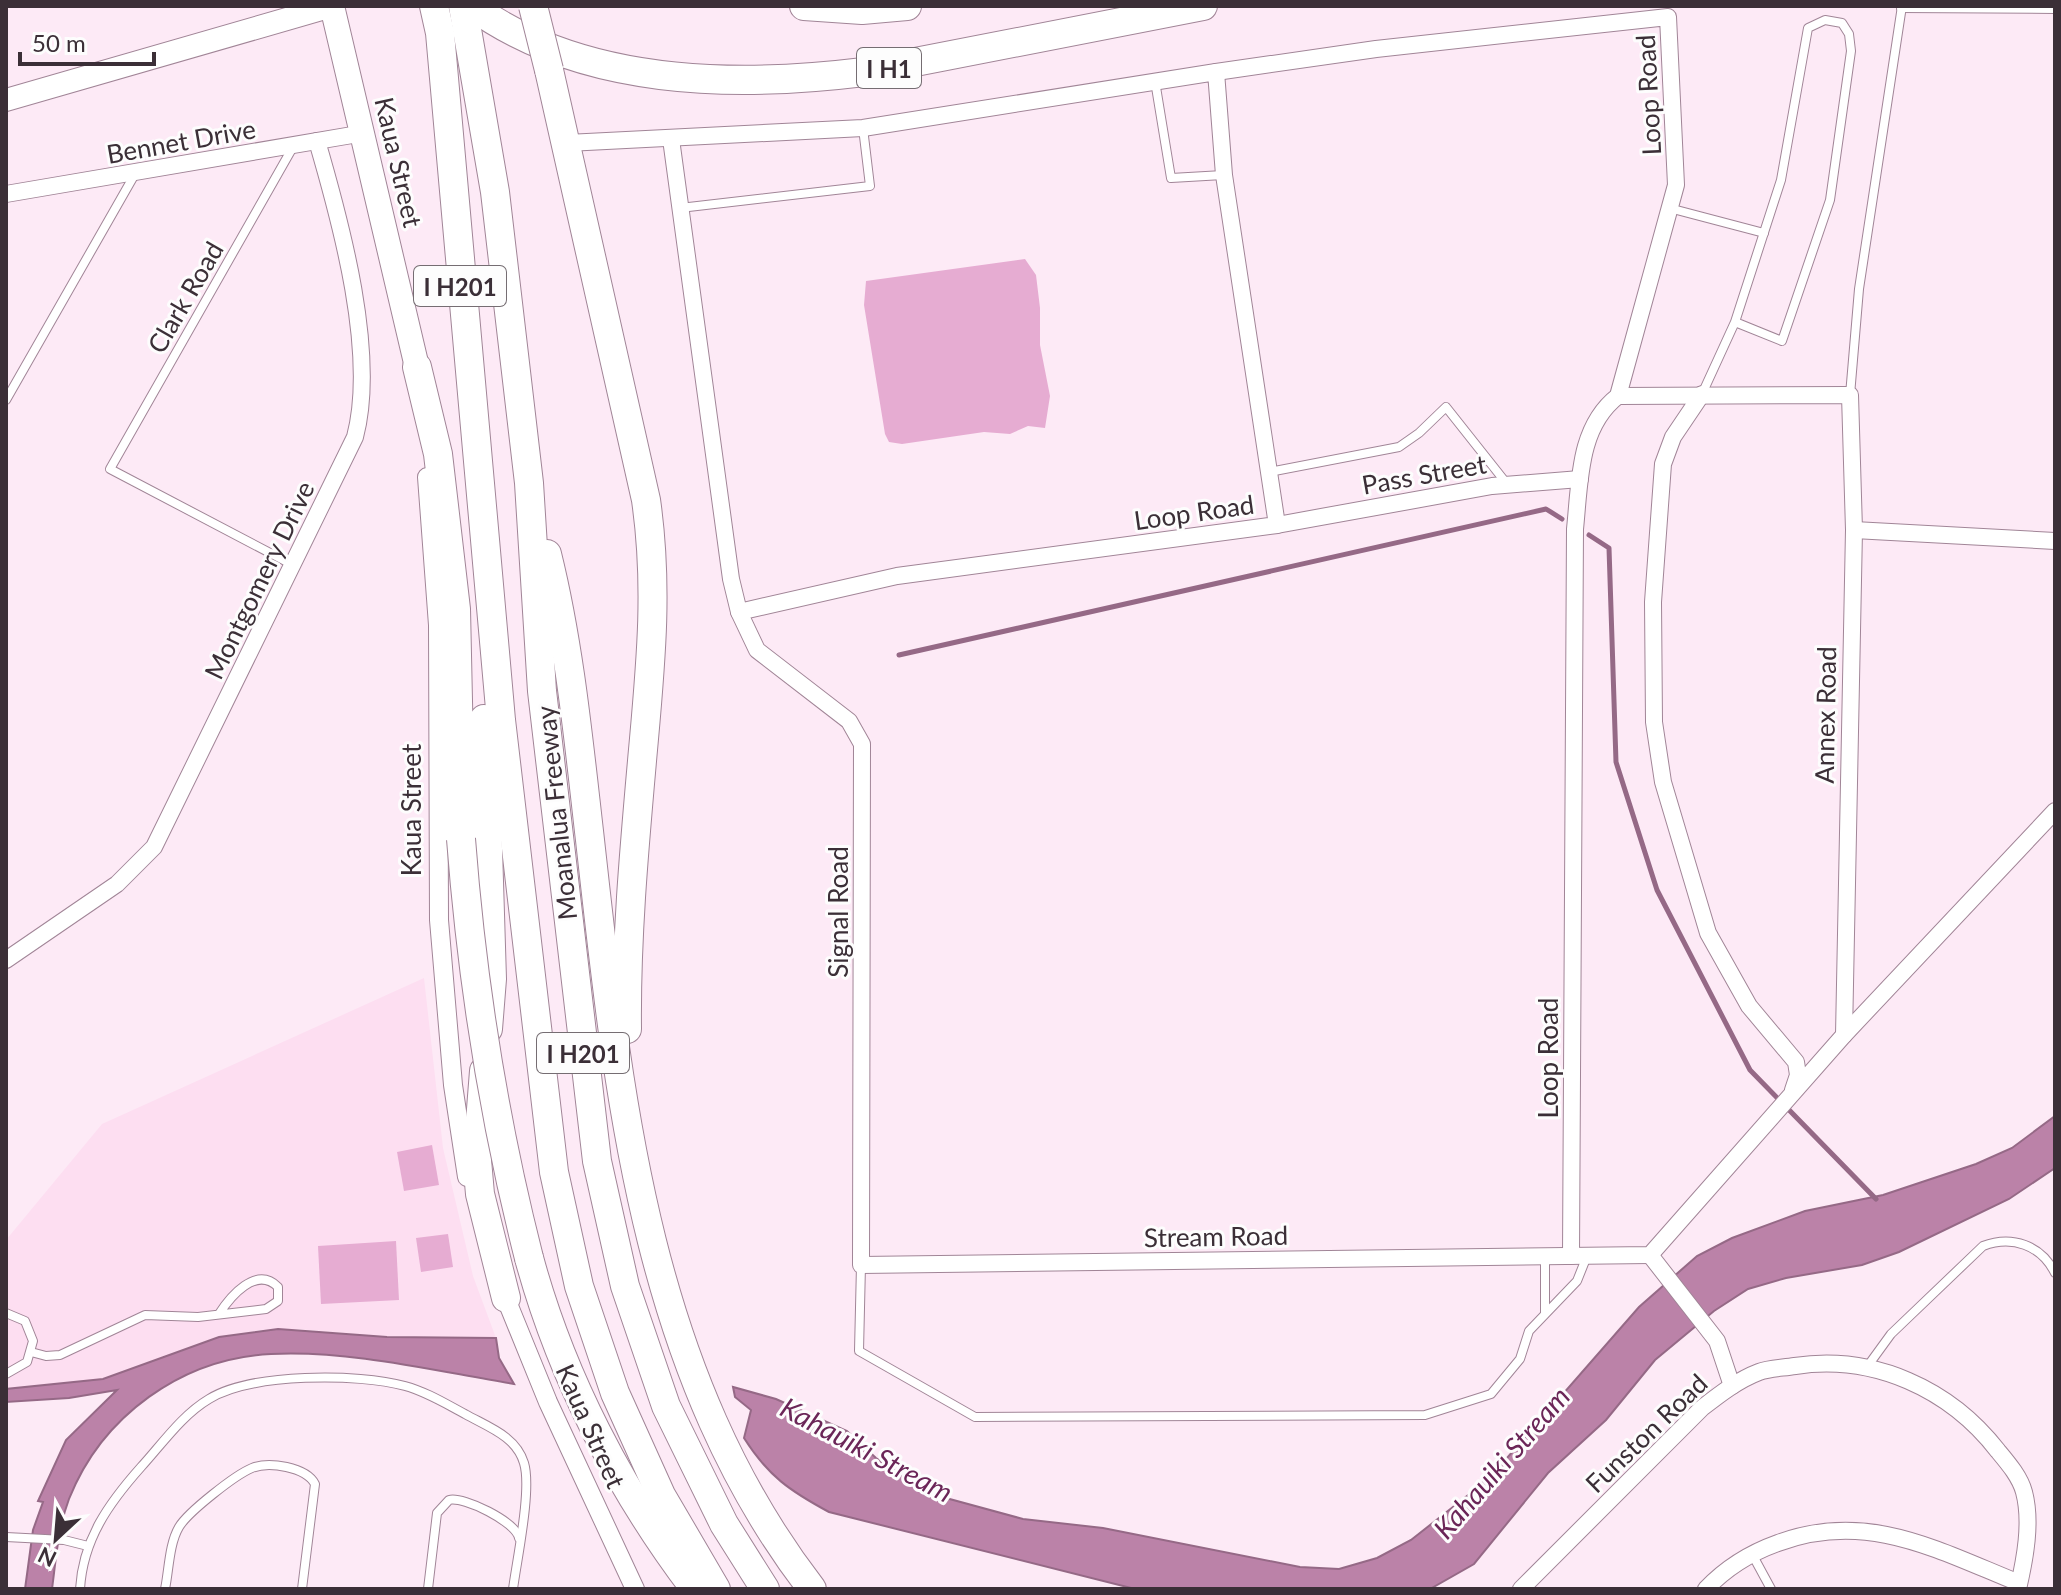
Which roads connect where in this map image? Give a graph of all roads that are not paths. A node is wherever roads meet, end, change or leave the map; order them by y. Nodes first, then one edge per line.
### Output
1 (332, 6) edge
2 (434, 6) edge
3 (463, 6) edge
4 (472, 6) edge
5 (533, 6) edge
6 (804, 6) edge
7 (907, 6) edge
8 (1203, 6) edge
9 (1902, 7) edge
10 (2055, 9) edge
11 (1216, 72) junction
12 (1155, 81) junction
13 (6, 100) edge
14 (863, 128) junction
15 (364, 133) junction
16 (671, 139) junction
17 (317, 141) junction
18 (567, 143) junction
19 (295, 145) junction
20 (135, 174) junction
21 (1224, 175) junction
22 (6, 194) edge
23 (680, 208) junction
24 (1669, 208) junction
25 (1764, 233) junction
26 (1735, 322) junction
27 (417, 367) junction
28 (1702, 394) junction
29 (1850, 395) junction
30 (1618, 396) junction
31 (6, 400) edge
32 (1269, 472) junction
33 (1580, 479) junction
34 (529, 483) junction
35 (1508, 484) junction
36 (1277, 525) junction
37 (1854, 530) junction
38 (2055, 541) edge
39 (485, 554) junction
40 (291, 564) junction
41 (739, 612) junction
42 (2055, 811) edge
43 (6, 960) edge
44 (1844, 1035) junction
45 (1791, 1095) junction
46 (627, 1114) junction
47 (1650, 1255) junction
48 (1545, 1256) junction
49 (1579, 1256) junction
50 (861, 1265) junction
51 (2055, 1273) edge
52 (506, 1298) junction
53 (6, 1313) edge
54 (1545, 1313) junction
55 (219, 1314) junction
56 (31, 1352) junction
57 (1867, 1367) junction
58 (6, 1374) edge
59 (1732, 1386) junction
60 (10, 1537) edge
61 (519, 1539) junction
62 (88, 1546) junction
63 (1752, 1553) junction
64 (2018, 1586) edge
65 (80, 1589) edge
66 (165, 1589) edge
67 (302, 1589) edge
68 (428, 1589) edge
69 (513, 1589) edge
70 (635, 1589) edge
71 (695, 1589) edge
72 (716, 1589) edge
73 (765, 1589) edge
74 (812, 1589) edge
75 (1521, 1589) edge
76 (1706, 1589) edge
77 (1771, 1589) edge

1 - 13 main road
1 - 15 main road, Kaua Street
2 - 39 highway, Moanalua Freeway / I H201
3 - 34 highway, Moanalua Freeway / I H201
4 - 8 highway, I H1
5 - 18 highway, bridge
6 - 7 highway, I H1
9 - 10 lane
9 - 29 lane
11 - 12 street
11 - 21 street, Loop Road
11 - 24 street, Loop Road
12 - 14 street
12 - 21 lane
14 - 16 street
14 - 23 lane
15 - 17 street, Bennet Drive
15 - 27 main road, Kaua Street
16 - 18 street
16 - 23 street
17 - 19 street, Bennet Drive
17 - 40 street, Montgomery Drive
18 - 46 highway
19 - 20 street, Bennet Drive
19 - 40 lane, Clark Road
20 - 22 street, Bennet Drive
20 - 31 lane
21 - 32 street, Loop Road
23 - 41 street
24 - 25 lane
24 - 30 street, Loop Road
25 - 26 lane
25 - 26 lane
26 - 28 lane
27 - 52 street, Kaua Street
27 - 71 highway, bridge
28 - 29 street
28 - 30 street
28 - 45 street
29 - 37 street, Annex Road
30 - 33 street, Loop Road
32 - 35 lane
32 - 36 street, Loop Road
33 - 35 street, Pass Street
33 - 49 street, Loop Road
34 - 46 highway
34 - 73 highway, Moanalua Freeway / I H201
35 - 36 street, Pass Street
36 - 41 street, Loop Road
37 - 38 street
37 - 44 street, Annex Road
39 - 52 highway
39 - 72 highway, Moanalua Freeway / I H201
40 - 43 street, Montgomery Drive
41 - 50 street, Signal Road
42 - 44 street
44 - 45 street
45 - 47 street
46 - 74 highway
47 - 49 street
47 - 59 street
48 - 49 street, Stream Road
48 - 50 street, Stream Road
48 - 54 lane
49 - 54 lane
50 - 54 lane
51 - 57 lane
52 - 70 street, Kaua Street
53 - 56 lane
55 - 55 lane
55 - 56 lane
56 - 58 lane
57 - 59 street, Funston Road
57 - 64 street, Funston Road
59 - 75 street, Funston Road
60 - 62 lane
61 - 62 lane
61 - 68 lane
61 - 69 lane
62 - 65 lane
63 - 64 street
63 - 76 street
63 - 77 lane
66 - 67 lane

